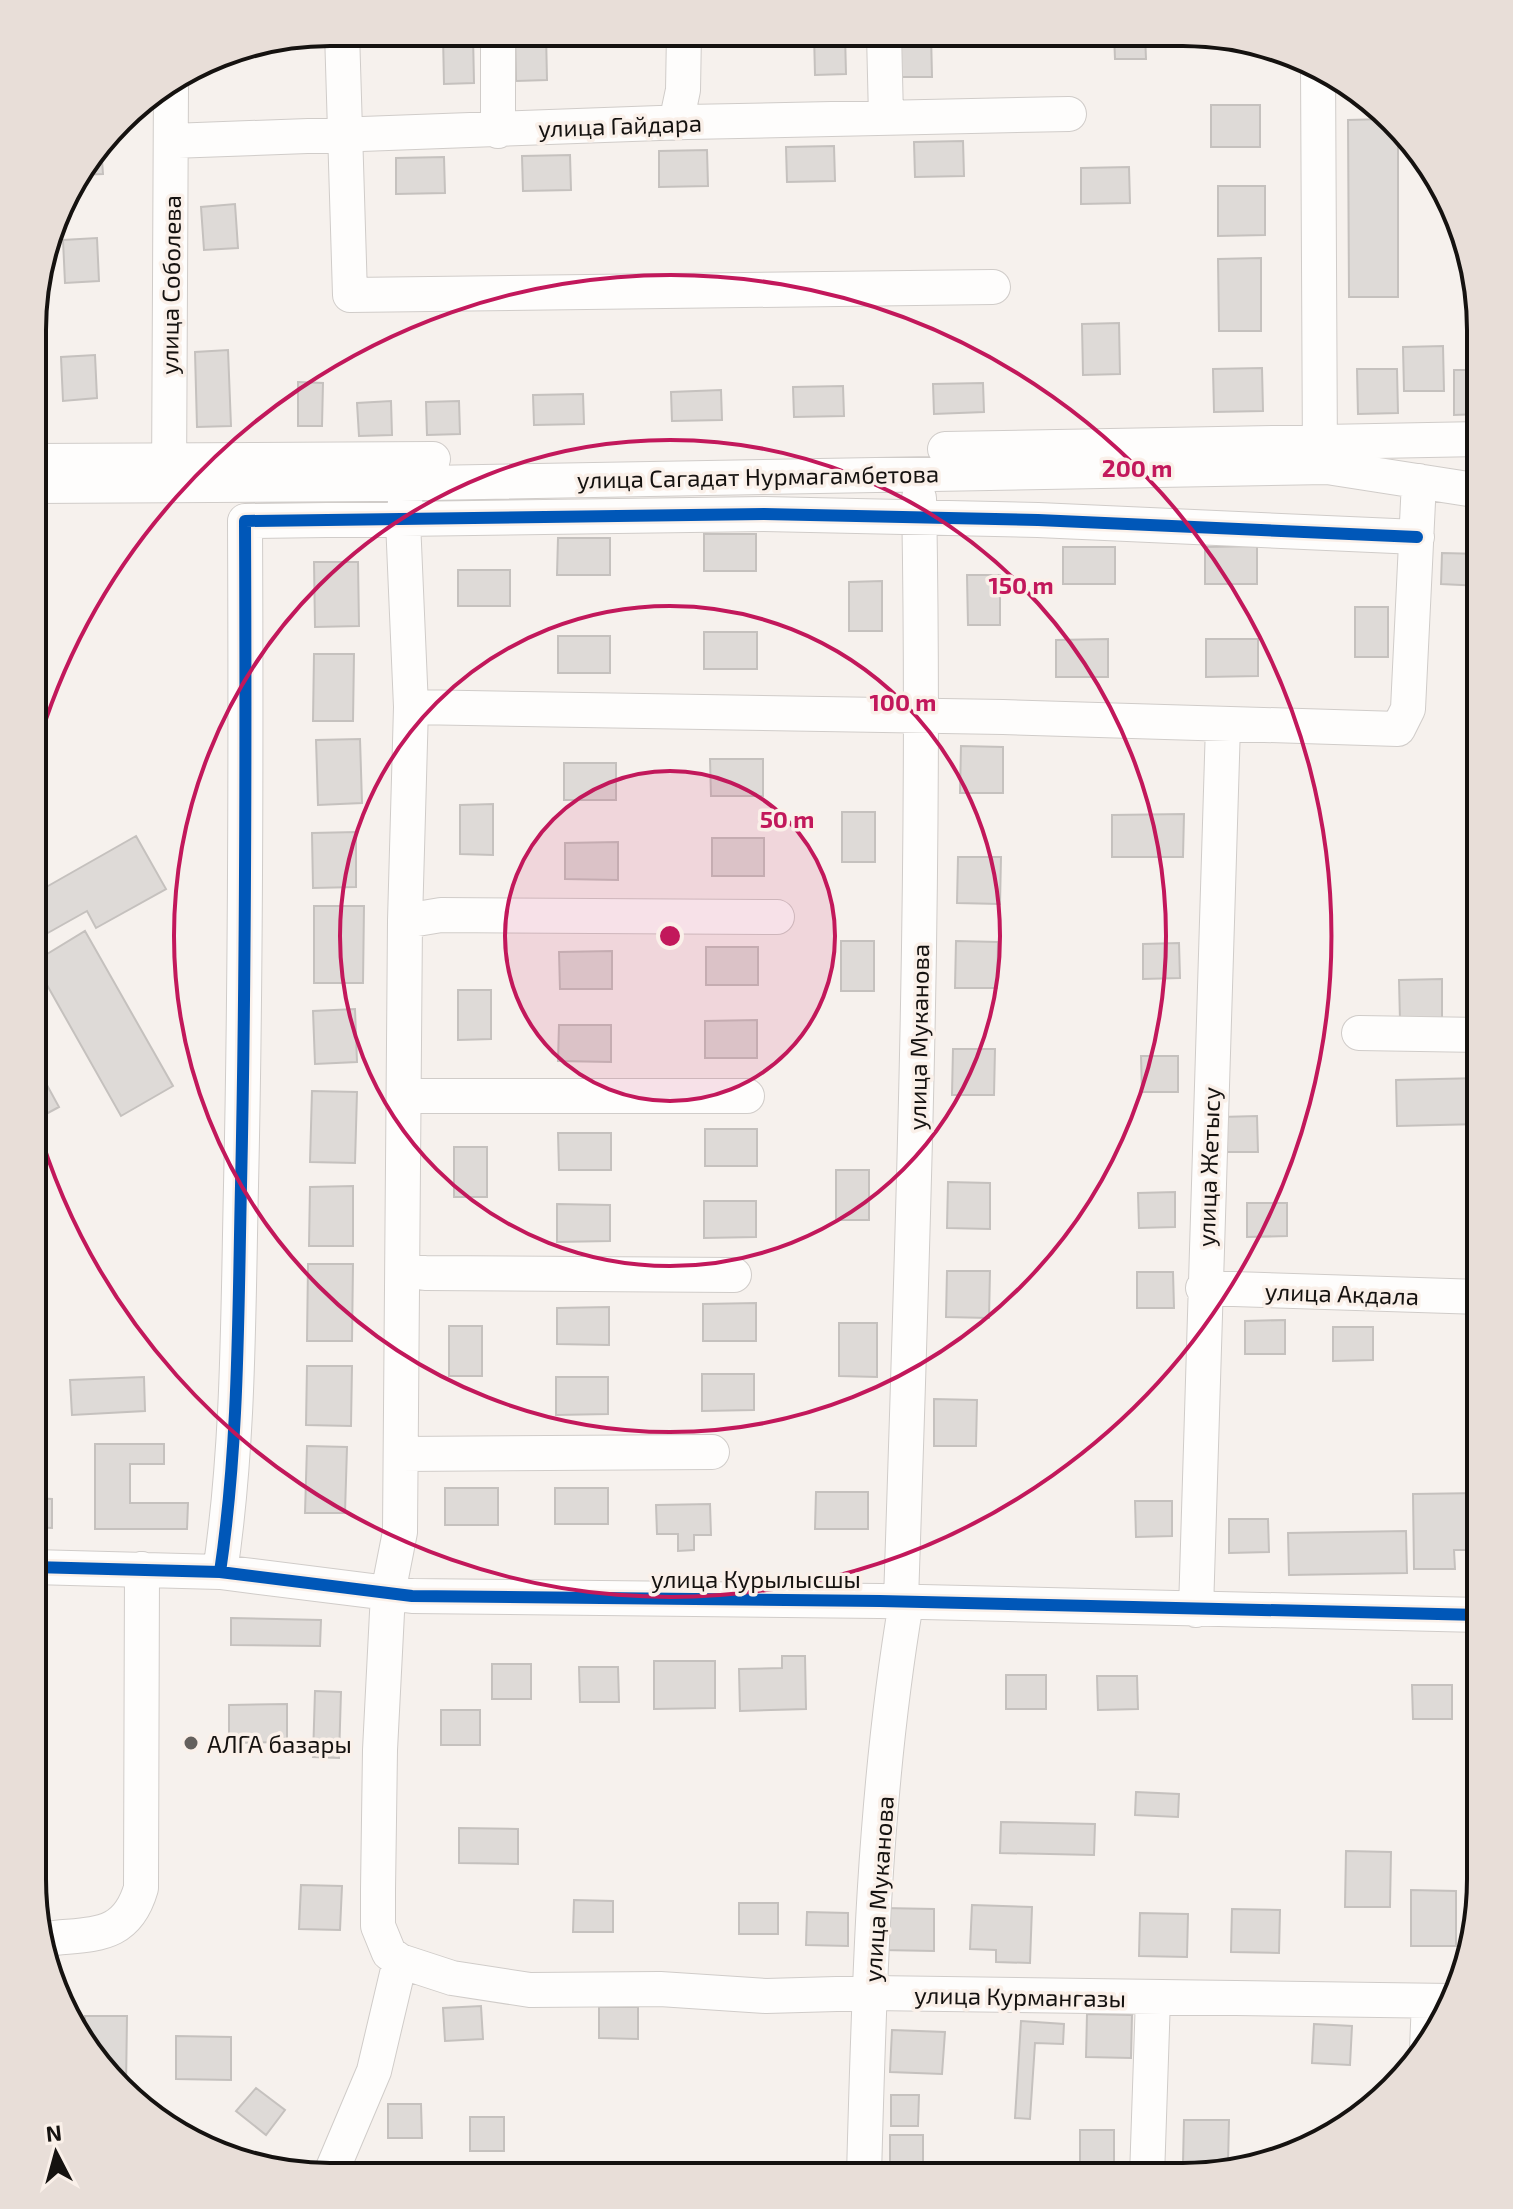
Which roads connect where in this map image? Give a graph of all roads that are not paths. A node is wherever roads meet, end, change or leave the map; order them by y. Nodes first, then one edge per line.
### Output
1 (884, 46) edge
2 (342, 47) edge
3 (498, 47) edge
4 (684, 47) edge
5 (1318, 80) edge
6 (171, 95) edge
7 (1069, 114) dead end
8 (886, 117) junction
9 (676, 123) junction
10 (498, 131) junction
11 (345, 135) junction
12 (171, 141) junction
13 (993, 287) dead end
14 (1467, 440) edge
15 (1320, 454) junction
16 (46, 462) edge
17 (169, 473) junction
18 (919, 473) junction
19 (1419, 481) junction
20 (407, 483) junction
21 (46, 485) edge
22 (1467, 489) edge
23 (920, 519) junction
24 (403, 521) junction
25 (1417, 537) junction
26 (411, 707) junction
27 (924, 716) junction
28 (1223, 725) junction
29 (777, 917) dead end
30 (405, 921) junction
31 (1359, 1033) dead end
32 (1467, 1035) edge
33 (404, 1096) junction
34 (747, 1096) dead end
35 (403, 1270) junction
36 (734, 1275) dead end
37 (1203, 1288) junction
38 (1467, 1297) edge
39 (712, 1452) dead end
40 (401, 1454) junction
41 (46, 1567) edge
42 (142, 1569) junction
43 (220, 1572) junction
44 (388, 1593) junction
45 (903, 1602) junction
46 (1196, 1610) junction
47 (1467, 1615) edge
48 (52, 1938) edge
49 (400, 1961) junction
50 (872, 1993) junction
51 (1153, 1998) junction
52 (1440, 2001) edge
53 (335, 2163) edge
54 (865, 2163) edge
55 (1147, 2163) edge

1 - 8 street
2 - 11 street
3 - 10 street
4 - 9 street
5 - 15 street
6 - 12 street, улица Соболева
7 - 8 street, улица Гайдара
8 - 9 street, улица Гайдара
9 - 10 street, улица Гайдара
10 - 11 street, улица Гайдара
11 - 12 street, улица Гайдара
11 - 13 street
12 - 17 street, улица Соболева
14 - 15 street
15 - 17 street
15 - 18 street, улица Сагадат Нурмагамбетова
15 - 19 street, улица Сагадат Нурмагамбетова
16 - 17 street
17 - 20 street, улица Сагадат Нурмагамбетова
17 - 21 street, улица Сагадат Нурмагамбетова
18 - 20 street, улица Сагадат Нурмагамбетова
18 - 23 street, улица Муканова
19 - 22 street, улица Сагадат Нурмагамбетова
19 - 25 street
20 - 24 street
23 - 24 street
23 - 25 street
23 - 27 street, улица Муканова
24 - 26 street
24 - 43 street
25 - 28 street
26 - 27 street
26 - 30 street
27 - 28 street
27 - 45 street, улица Муканова
28 - 37 street, улица Жетысу
29 - 30 street
30 - 33 street
31 - 32 street
33 - 34 street
33 - 35 street
35 - 36 street
35 - 40 street
37 - 38 street, улица Акдала
37 - 46 street, улица Жетысу
39 - 40 street
40 - 44 street
41 - 42 street, улица Курылысшы
42 - 43 street, улица Курылысшы
42 - 48 street
43 - 44 street, улица Курылысшы
44 - 45 street, улица Курылысшы
44 - 49 street
45 - 46 street, улица Курылысшы
45 - 50 street, улица Муканова
46 - 47 street, улица Курылысшы
49 - 50 street, улица Курмангазы
49 - 53 street
50 - 51 street, улица Курмангазы
50 - 54 street, улица Муканова
51 - 52 street, улица Курмангазы
51 - 55 street

